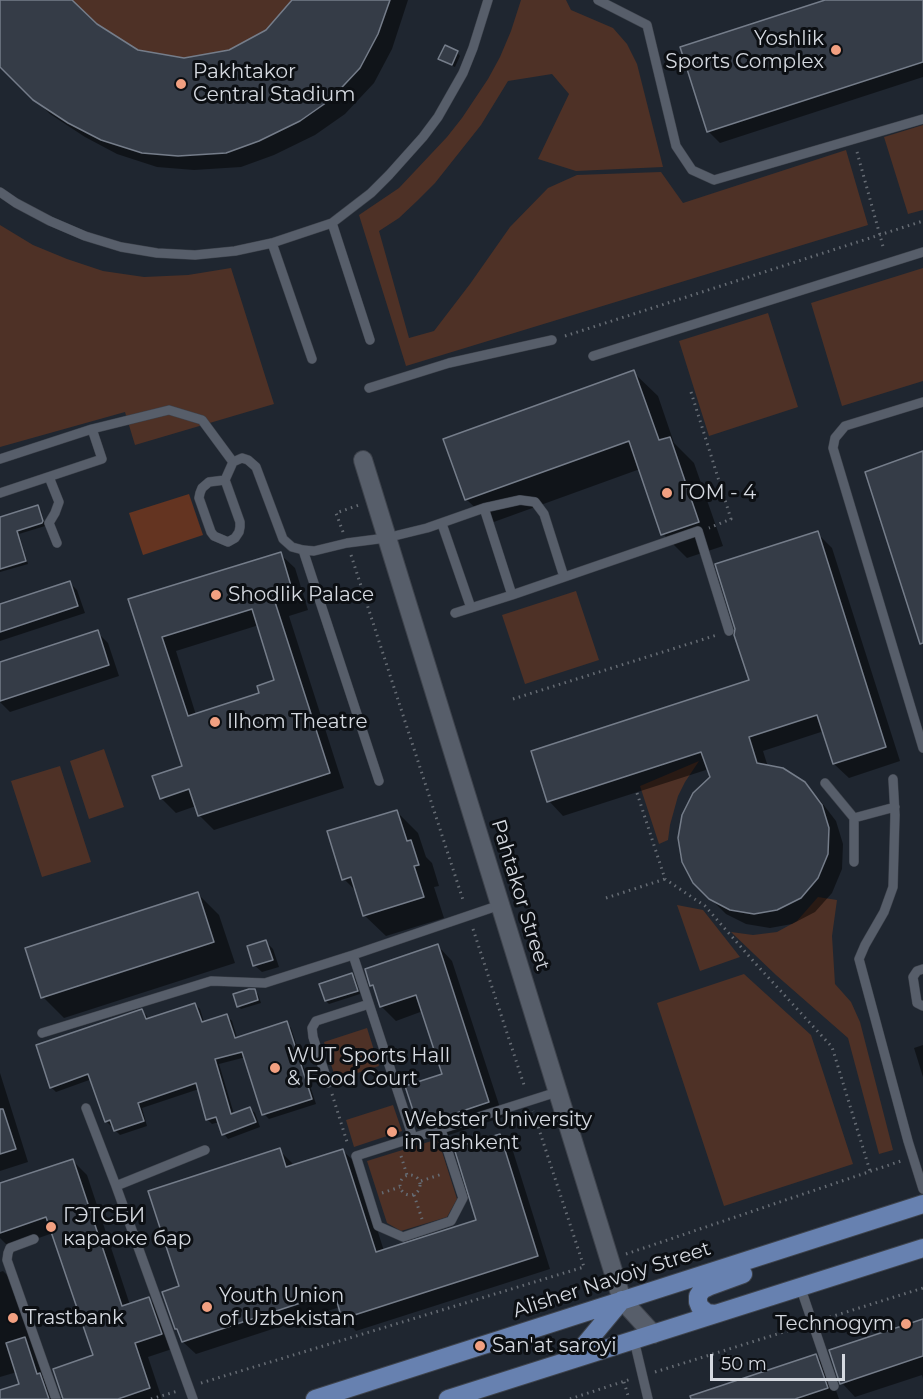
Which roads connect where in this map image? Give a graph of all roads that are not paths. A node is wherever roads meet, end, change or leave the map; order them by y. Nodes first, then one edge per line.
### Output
1 (488, 0) edge
2 (598, 0) edge
3 (923, 119) edge
4 (0, 192) edge
5 (332, 223) junction
6 (272, 243) junction
7 (923, 252) edge
8 (370, 340) dead end
9 (552, 340) road end
10 (593, 356) dead end
11 (312, 359) dead end
12 (369, 388) dead end
13 (923, 402) edge
14 (92, 429) junction
15 (0, 459) edge
16 (363, 460) dead end
17 (233, 462) junction
18 (49, 477) junction
19 (225, 480) junction
20 (0, 493) edge
21 (484, 508) junction
22 (442, 524) junction
23 (386, 538) junction
24 (57, 543) dead end
25 (303, 550) junction
26 (564, 577) junction
27 (512, 595) junction
28 (471, 608) junction
29 (454, 613) dead end
30 (729, 631) road end
31 (923, 748) edge
32 (892, 779) dead end
33 (379, 781) dead end
34 (825, 783) dead end
35 (895, 807) junction
36 (854, 818) junction
37 (854, 862) dead end
38 (500, 905) junction
39 (352, 955) junction
40 (923, 969) edge
41 (369, 1004) junction
42 (923, 1006) edge
43 (42, 1033) dead end
44 (328, 1083) road end
45 (557, 1092) junction
46 (86, 1108) dead end
47 (441, 1130) junction
48 (413, 1138) junction
49 (205, 1150) dead end
50 (116, 1186) junction
51 (923, 1189) edge
52 (923, 1204) edge
53 (34, 1239) dead end
54 (923, 1248) edge
55 (800, 1287) junction
56 (622, 1300) junction
57 (715, 1314) junction
58 (653, 1334) junction
59 (634, 1340) junction
60 (573, 1359) junction
61 (834, 1386) dead end
62 (56, 1399) edge
63 (193, 1399) edge
64 (315, 1399) edge
65 (448, 1399) edge
66 (648, 1399) edge

1 - 5 lane
2 - 3 lane
4 - 6 lane
5 - 6 lane
5 - 8 lane
6 - 11 lane
7 - 10 lane
9 - 12 lane
13 - 31 lane
14 - 15 lane
14 - 17 lane
14 - 18 lane
16 - 23 street, Pahtakor Street
17 - 19 lane
17 - 25 lane
18 - 20 lane
18 - 24 lane
19 - 19 lane
21 - 22 lane
21 - 26 lane
21 - 27 lane
22 - 23 lane
22 - 28 lane
23 - 25 lane
23 - 38 street, Pahtakor Street
25 - 33 lane
26 - 27 lane
26 - 30 lane
27 - 28 lane
28 - 29 lane
32 - 35 lane
34 - 36 lane
35 - 36 lane
35 - 51 lane
36 - 37 lane
38 - 39 lane
38 - 45 street, Pahtakor Street
39 - 41 lane
39 - 43 lane
40 - 42 lane
41 - 44 lane
41 - 48 lane
45 - 47 lane
45 - 56 street, Pahtakor Street
46 - 50 lane
47 - 48 lane
47 - 48 lane
49 - 50 lane
50 - 63 lane
52 - 56 main road, Alisher Navoiy Street
52 - 57 main road
53 - 62 lane
54 - 55 main road
55 - 57 main road
55 - 61 lane
56 - 58 street, Pahtakor Street
56 - 60 main road
56 - 64 main road, Alisher Navoiy Street
57 - 58 main road
58 - 59 main road
59 - 60 main road
59 - 66 lane
60 - 65 main road

